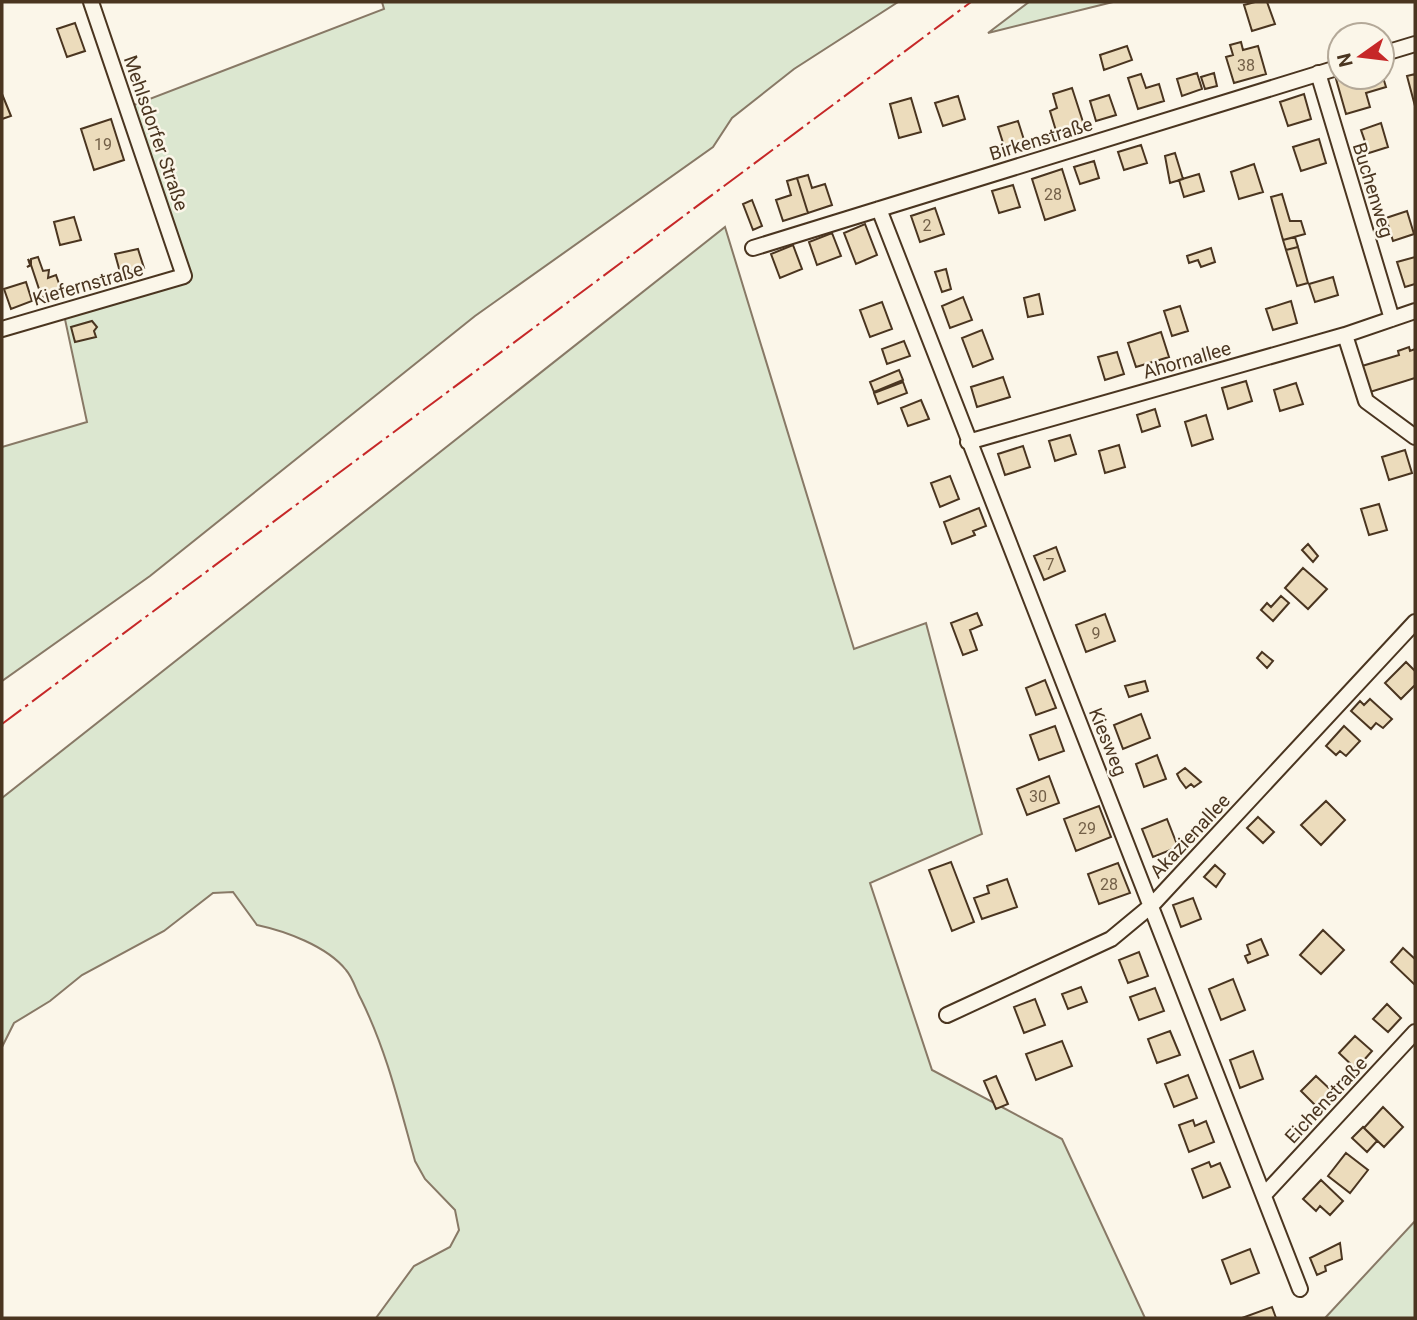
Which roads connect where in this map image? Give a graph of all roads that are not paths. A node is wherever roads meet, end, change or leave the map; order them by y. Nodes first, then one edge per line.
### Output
1 (91, 2) edge
2 (1415, 44) edge
3 (1396, 50) edge
4 (1326, 70) edge
5 (1318, 73) junction
6 (879, 209) junction
7 (753, 248) dead end
8 (184, 276) joint
9 (1415, 311) edge
10 (1392, 318) junction
11 (2, 329) edge
12 (1345, 335) junction
13 (1415, 437) edge
14 (968, 442) junction
15 (1415, 622) edge
16 (1152, 905) junction
17 (947, 1015) dead end
18 (1415, 1032) edge
19 (1264, 1195) junction
20 (1300, 1289) dead end

1 - 8 street, Mehlsdorfer Straße
2 - 3 street
4 - 5 street, Birkenstraße
5 - 6 street, Birkenstraße
5 - 10 street, Buchenweg
6 - 7 street, Birkenstraße
6 - 14 street, Kiesweg
8 - 11 street, Kiefernstraße
9 - 10 street, Ahornallee
10 - 12 street, Ahornallee
12 - 13 street
12 - 14 street, Ahornallee
14 - 16 street, Kiesweg
15 - 16 street, Akazienallee
16 - 17 street, Akazienallee
16 - 19 street, Kiesweg
18 - 19 street, Eichenstraße
19 - 20 street, Kiesweg

